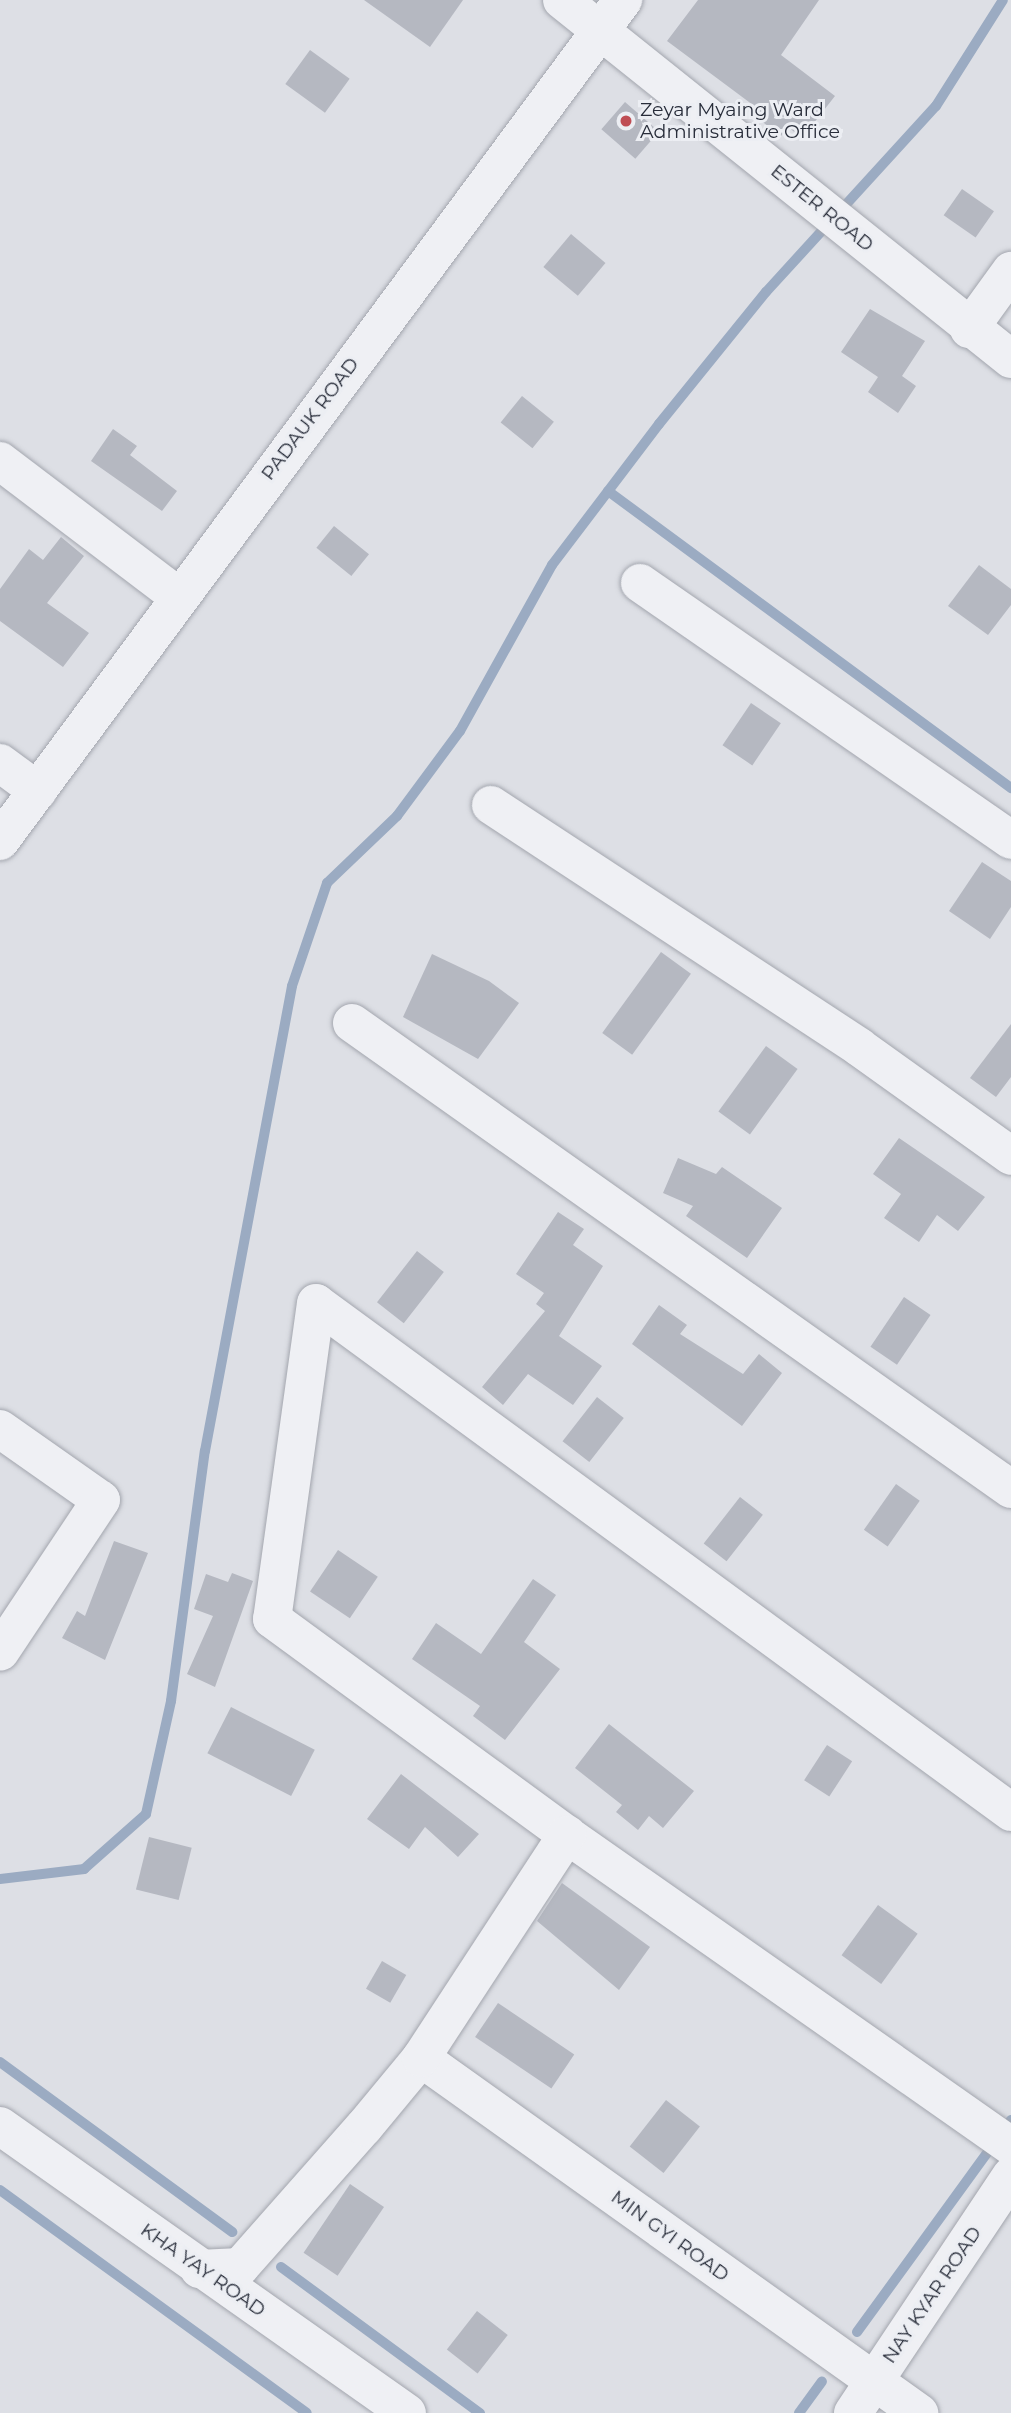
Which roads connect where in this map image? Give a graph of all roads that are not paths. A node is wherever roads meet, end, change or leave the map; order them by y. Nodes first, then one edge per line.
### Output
1 (562, 0) edge
2 (613, 14) edge
3 (1011, 271) edge
4 (969, 329) junction
5 (1011, 359) edge
6 (0, 461) edge
7 (640, 583) dead end
8 (178, 596) junction
9 (0, 763) edge
10 (38, 791) junction
11 (491, 805) dead end
12 (1011, 840) edge
13 (0, 841) edge
14 (352, 1023) dead end
15 (1011, 1156) edge
16 (0, 1429) edge
17 (1011, 1489) edge
18 (0, 1652) edge
19 (1011, 1812) edge
20 (566, 1835) junction
21 (421, 2058) junction
22 (0, 2126) edge
23 (1011, 2146) edge
24 (1011, 2176) edge
25 (199, 2269) junction
26 (874, 2382) junction
27 (407, 2413) edge
28 (853, 2413) edge
29 (919, 2413) edge

1 - 2 street, ESTER ROAD
2 - 4 street, ESTER ROAD
2 - 8 street, PADAUK ROAD
3 - 4 street
4 - 5 street, ESTER ROAD
6 - 8 street
7 - 12 street
8 - 10 street, PADAUK ROAD
9 - 10 street
10 - 13 street, PADAUK ROAD
11 - 15 street
14 - 17 street
16 - 18 street
19 - 20 street
20 - 21 street
20 - 23 street
21 - 25 street
21 - 26 street, MIN GYI ROAD
22 - 25 street, KHA YAY ROAD
24 - 26 street, NAY KYAR ROAD
25 - 27 street, KHA YAY ROAD
26 - 28 street, NAY KYAR ROAD
26 - 29 street, MIN GYI ROAD

